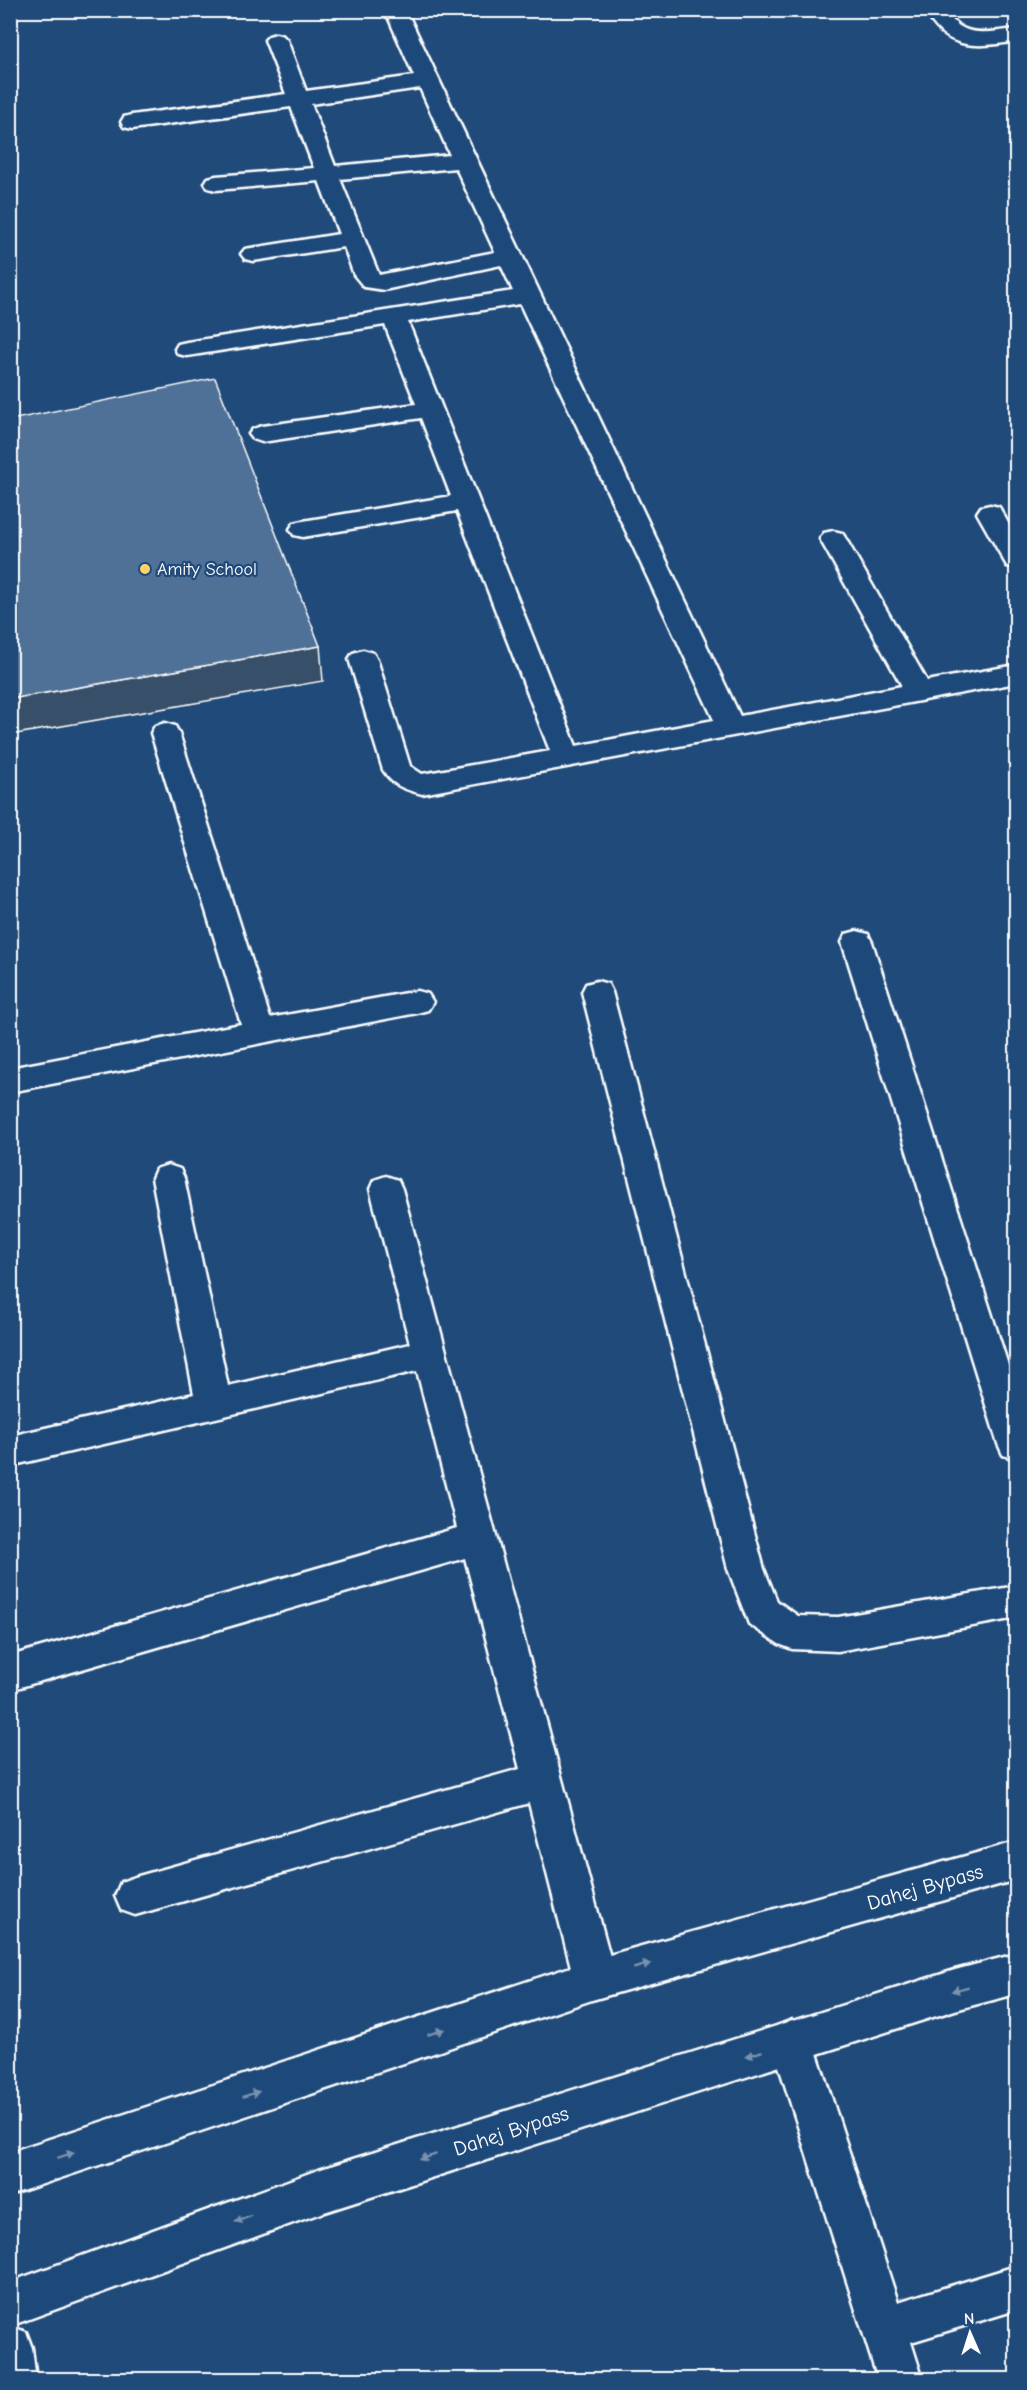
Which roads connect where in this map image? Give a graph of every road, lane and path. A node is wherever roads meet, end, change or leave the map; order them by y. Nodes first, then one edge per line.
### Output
1 (395, 10) edge
2 (935, 10) edge
3 (1017, 36) edge
4 (276, 40) dead end
5 (427, 81) junction
6 (299, 99) junction
7 (132, 122) dead end
8 (464, 161) junction
9 (327, 173) junction
10 (216, 183) dead end
11 (352, 239) junction
12 (253, 254) dead end
13 (509, 256) junction
14 (528, 296) junction
15 (394, 317) junction
16 (187, 349) dead end
17 (431, 409) junction
18 (262, 434) dead end
19 (466, 501) junction
20 (990, 513) dead end
21 (303, 529) dead end
22 (833, 539) dead end
23 (1017, 560) edge
24 (363, 659) dead end
25 (1017, 674) edge
26 (919, 692) junction
27 (731, 727) junction
28 (165, 733) dead end
29 (567, 758) junction
30 (857, 942) dead end
31 (597, 992) dead end
32 (417, 1002) dead end
33 (259, 1033) junction
34 (10, 1080) edge
35 (168, 1178) dead end
36 (386, 1189) dead end
37 (430, 1354) junction
38 (214, 1404) junction
39 (1017, 1444) edge
40 (10, 1451) edge
41 (478, 1538) junction
42 (1017, 1602) edge
43 (10, 1673) edge
44 (543, 1781) junction
45 (1017, 1861) edge
46 (135, 1896) dead end
47 (1017, 1974) edge
48 (595, 1979) junction
49 (792, 2042) junction
50 (10, 2174) edge
51 (1017, 2288) edge
52 (10, 2304) edge
53 (885, 2328) junction
54 (10, 2348) edge
55 (891, 2377) edge
56 (14, 2379) edge

1 - 5 main road
2 - 3 main road
4 - 6 main road
5 - 6 main road
5 - 8 main road
6 - 7 main road
6 - 9 main road
8 - 9 main road
8 - 13 main road
9 - 10 main road
9 - 11 main road
11 - 12 main road
11 - 13 main road
13 - 14 main road
14 - 15 main road
14 - 27 main road
15 - 16 main road
15 - 17 main road
17 - 18 main road
17 - 19 main road
19 - 21 main road
19 - 29 main road
20 - 23 main road
22 - 26 main road
24 - 29 main road
25 - 26 main road
26 - 27 main road
27 - 29 main road
28 - 33 main road
30 - 39 main road
31 - 42 main road
32 - 33 main road
33 - 34 main road
35 - 38 main road
36 - 37 main road
37 - 38 main road
37 - 41 main road
38 - 40 main road
41 - 43 main road
41 - 44 main road
44 - 46 main road
44 - 48 main road
48 -> 45 main road, Dahej Bypass
47 -> 49 main road, Dahej Bypass
50 -> 48 main road, Dahej Bypass
49 -> 52 main road, Dahej Bypass
49 - 53 main road
51 - 53 main road
53 - 55 main road
54 - 56 main road

